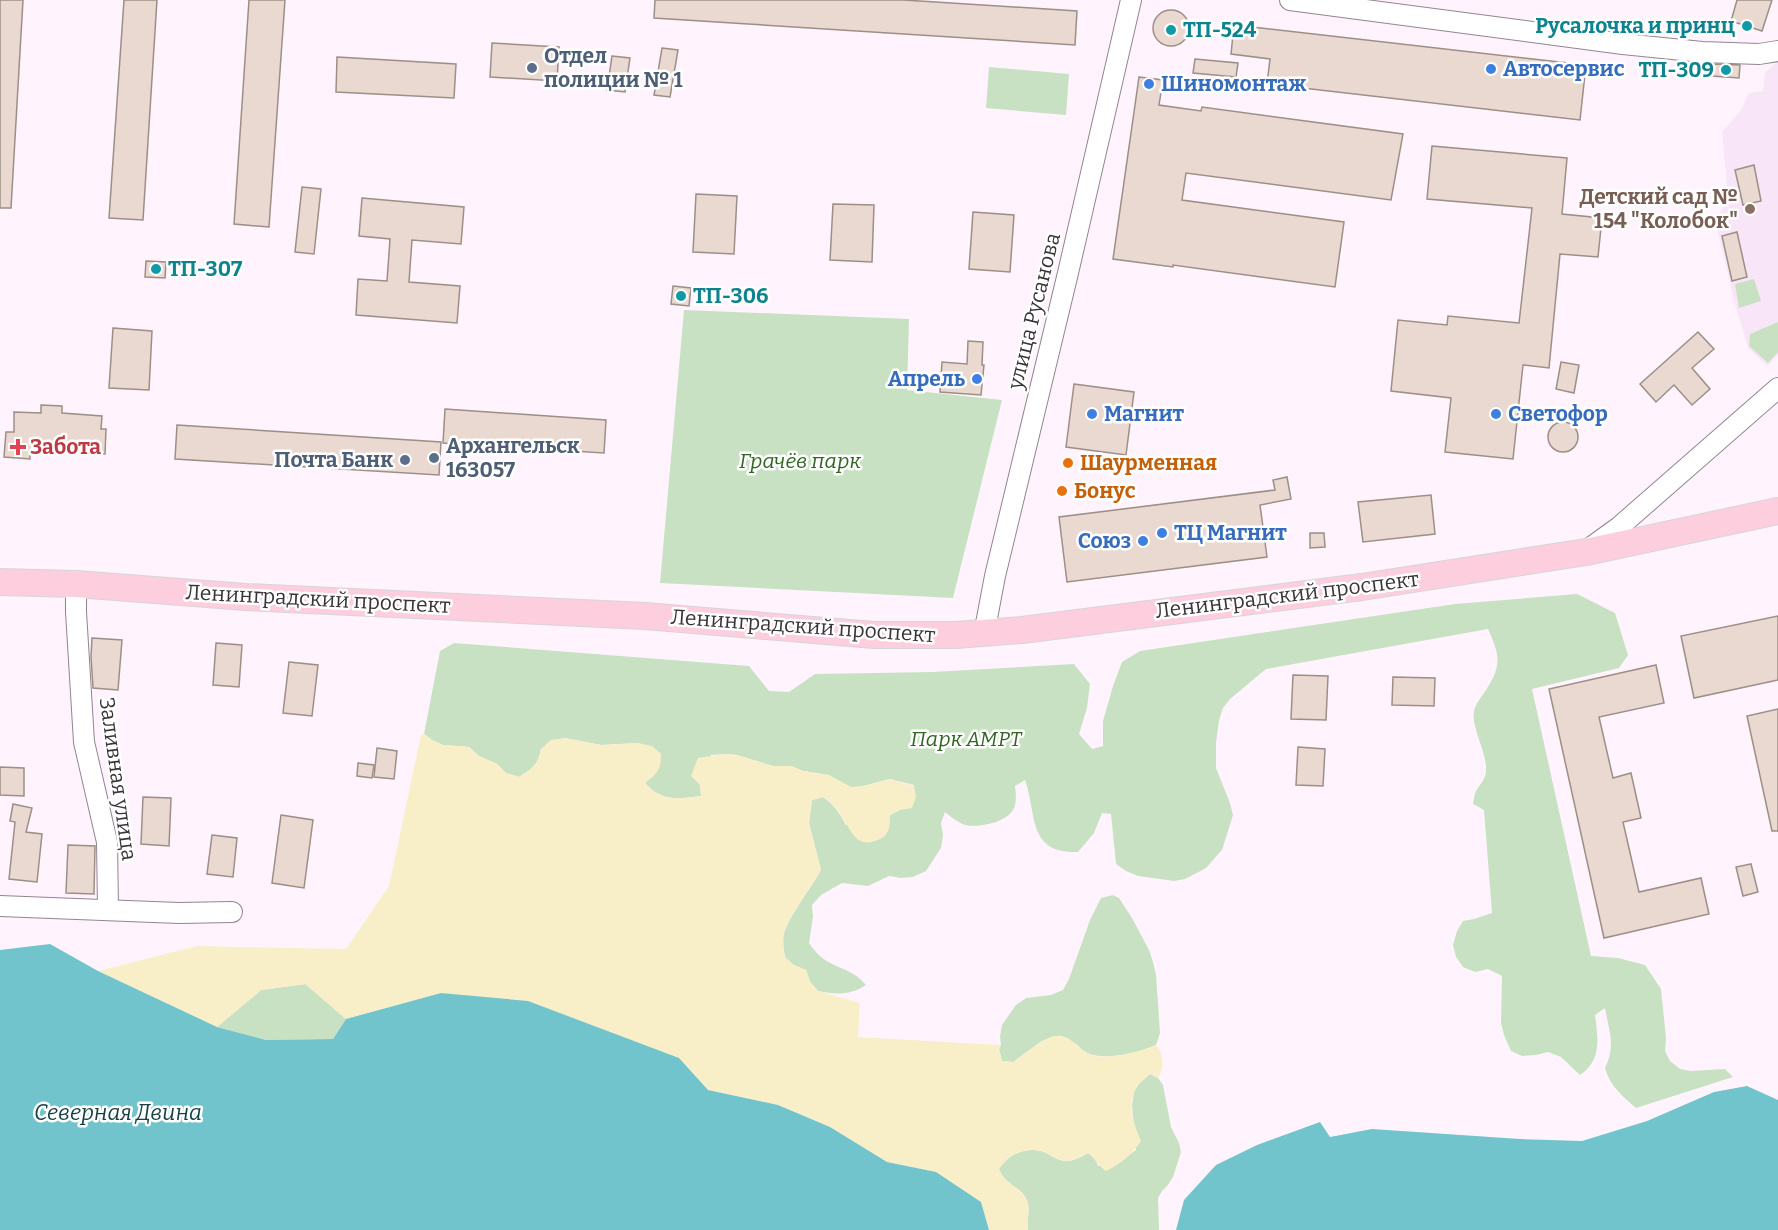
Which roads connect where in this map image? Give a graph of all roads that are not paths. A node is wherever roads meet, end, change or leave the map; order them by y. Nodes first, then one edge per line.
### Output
1 (1131, 0) edge
2 (1290, 0) edge
3 (1778, 51) edge
4 (1778, 388) edge
5 (1778, 511) edge
6 (1586, 552) junction
7 (0, 582) edge
8 (76, 584) junction
9 (984, 634) junction
10 (0, 906) edge
11 (108, 909) junction
12 (232, 912) dead end

1 - 9 street, улица Русанова
2 - 3 street
4 - 6 street
5 - 6 main road, Ленинградский проспект
6 - 9 main road, Ленинградский проспект
7 - 8 main road, Ленинградский проспект
8 - 9 main road, Ленинградский проспект
8 - 11 street, Заливная улица
10 - 11 street
11 - 12 street

